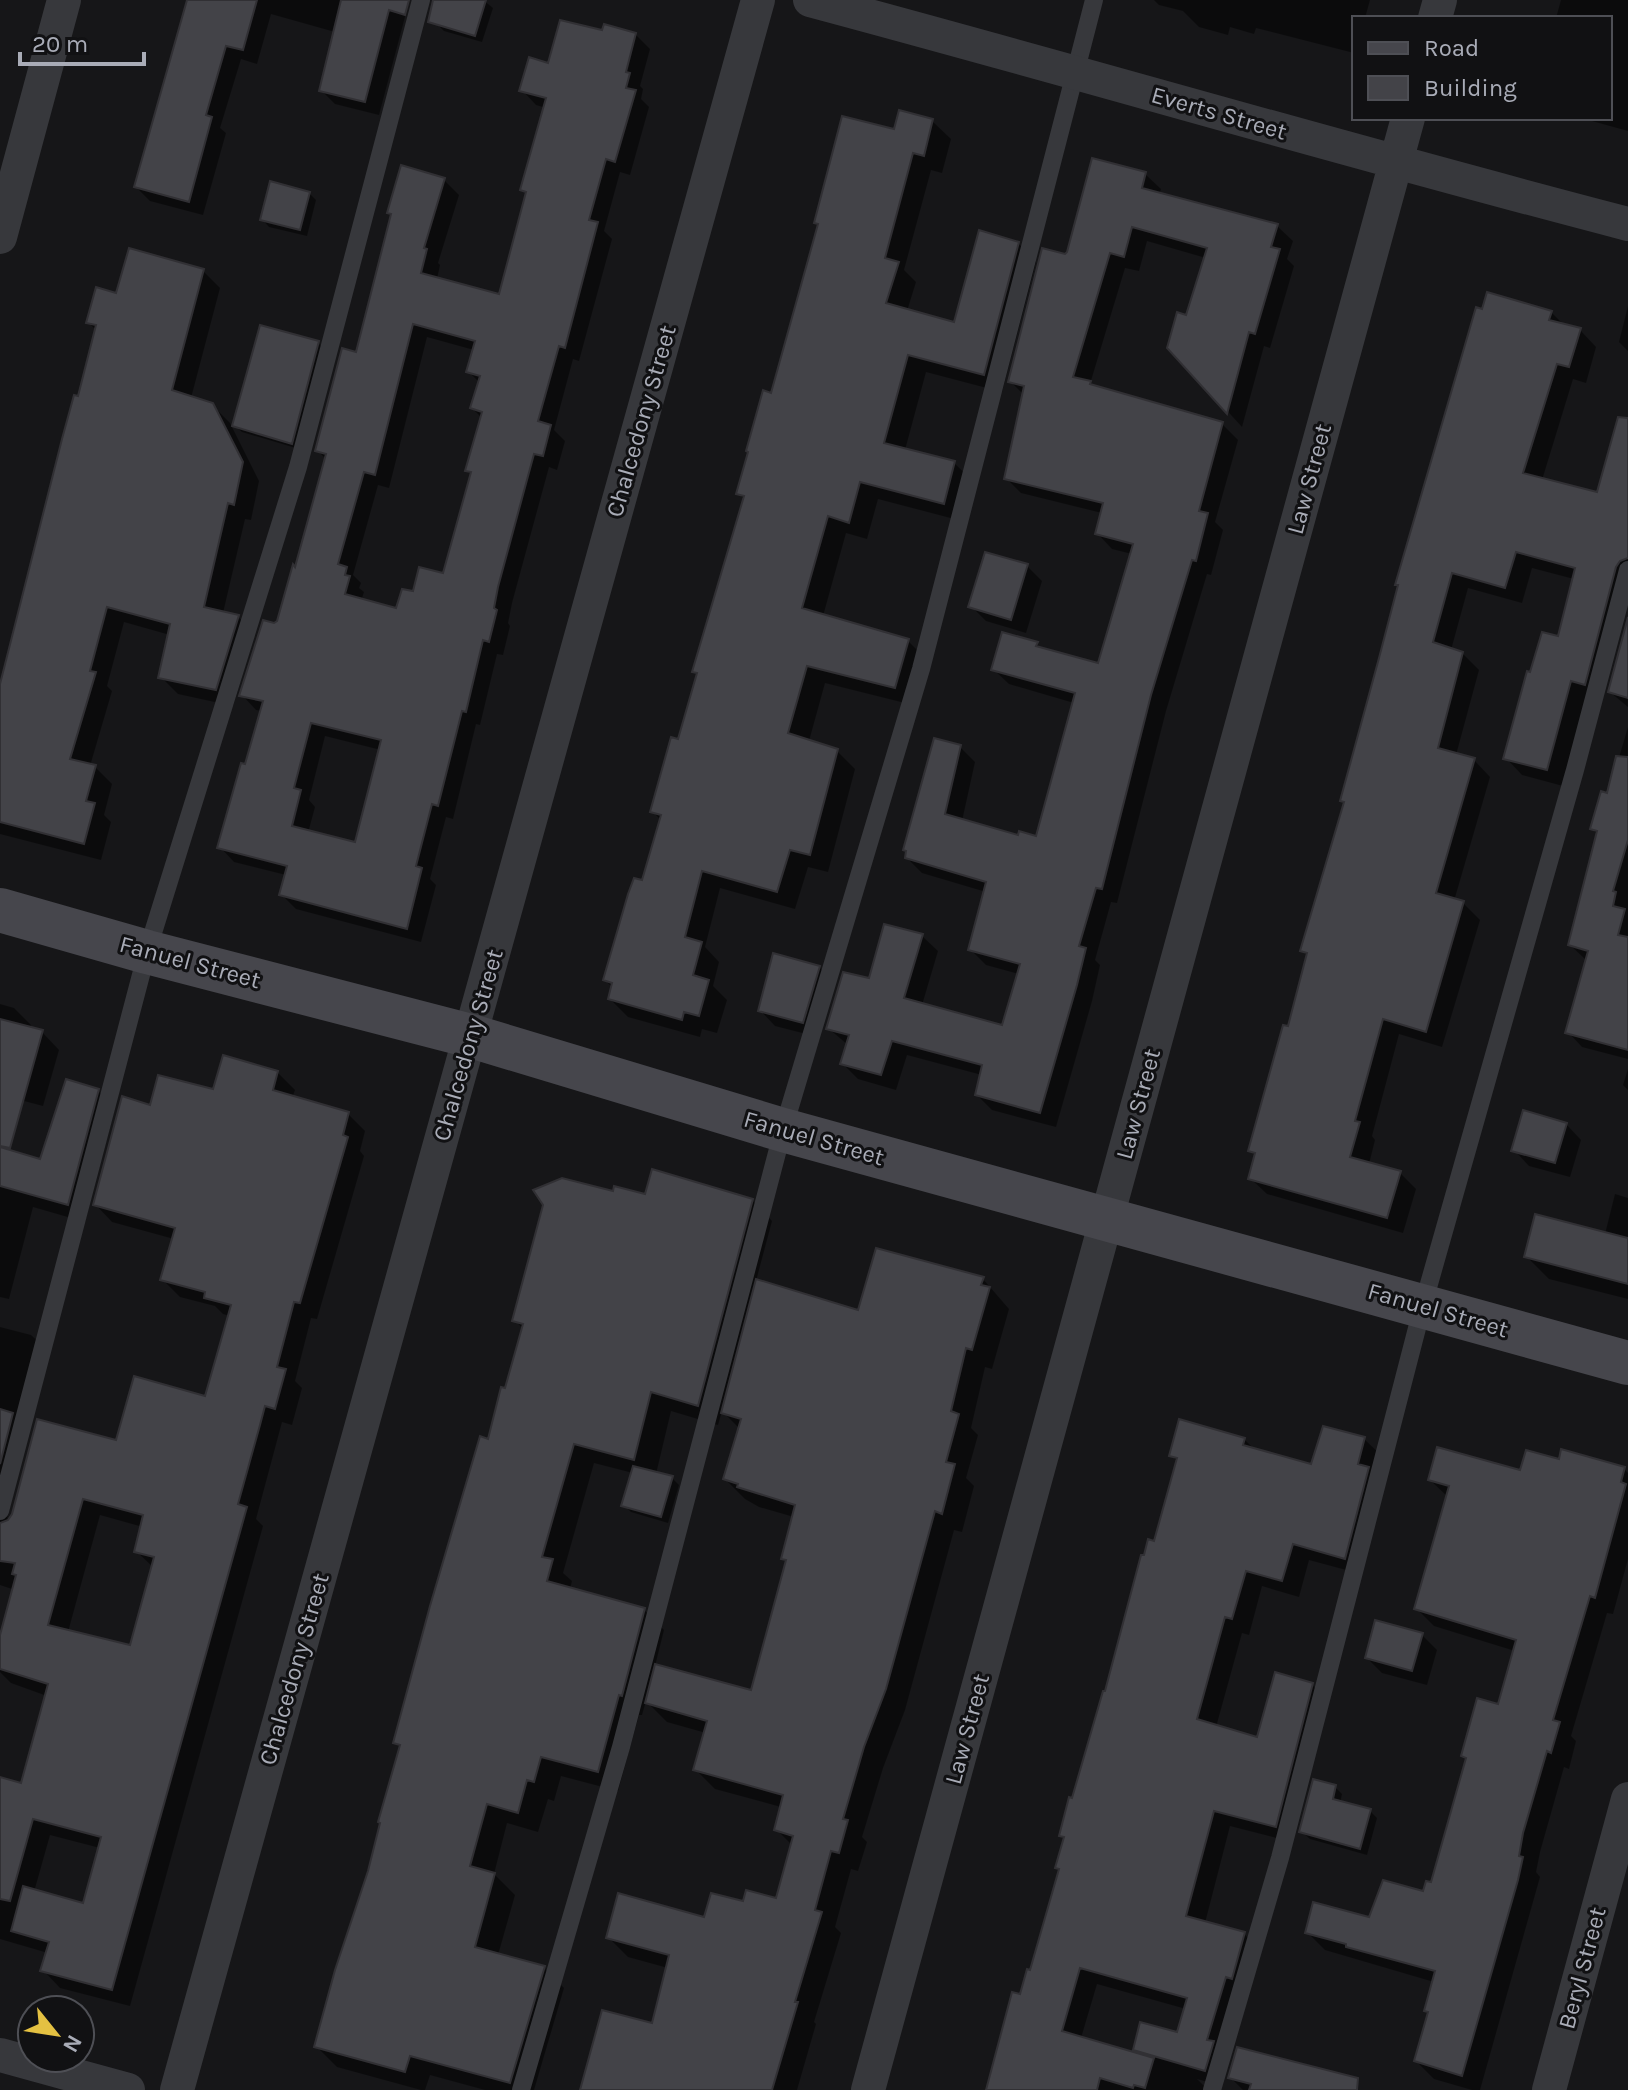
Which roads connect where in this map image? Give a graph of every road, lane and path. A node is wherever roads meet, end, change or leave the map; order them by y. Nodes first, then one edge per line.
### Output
1 (64, 0) edge
2 (421, 0) edge
3 (758, 0) edge
4 (810, 0) edge
5 (1094, 0) edge
6 (1074, 71) junction
7 (1407, 120) edge
8 (1396, 164) junction
9 (1628, 224) edge
10 (0, 237) edge
11 (1628, 570) edge
12 (0, 910) edge
13 (147, 952) junction
14 (471, 1036) junction
15 (783, 1130) junction
16 (1107, 1220) junction
17 (1423, 1305) junction
18 (1628, 1363) edge
19 (0, 1511) edge
20 (1628, 1799) edge
21 (0, 2055) edge
22 (128, 2090) edge
23 (177, 2090) edge
24 (521, 2090) edge
25 (868, 2090) edge
26 (1212, 2090) edge
27 (1549, 2090) edge

1 - 10 street
2 - 13 lane
3 - 14 street, Chalcedony Street
4 - 6 street, Everts Street
5 - 6 lane
6 - 8 street, Everts Street
6 - 15 lane
7 - 8 street, Law Street
8 - 9 street, Everts Street
8 - 16 street, Law Street
11 - 17 lane
12 - 13 street, Fanuel Street
13 - 14 street, Fanuel Street
13 - 19 lane
14 - 15 street, Fanuel Street
14 - 23 street, Chalcedony Street
15 - 16 street, Fanuel Street
15 - 24 lane
16 - 17 street, Fanuel Street
16 - 25 street, Law Street
17 - 18 street, Fanuel Street
17 - 26 lane
20 - 27 street, Beryl Street
21 - 22 street

